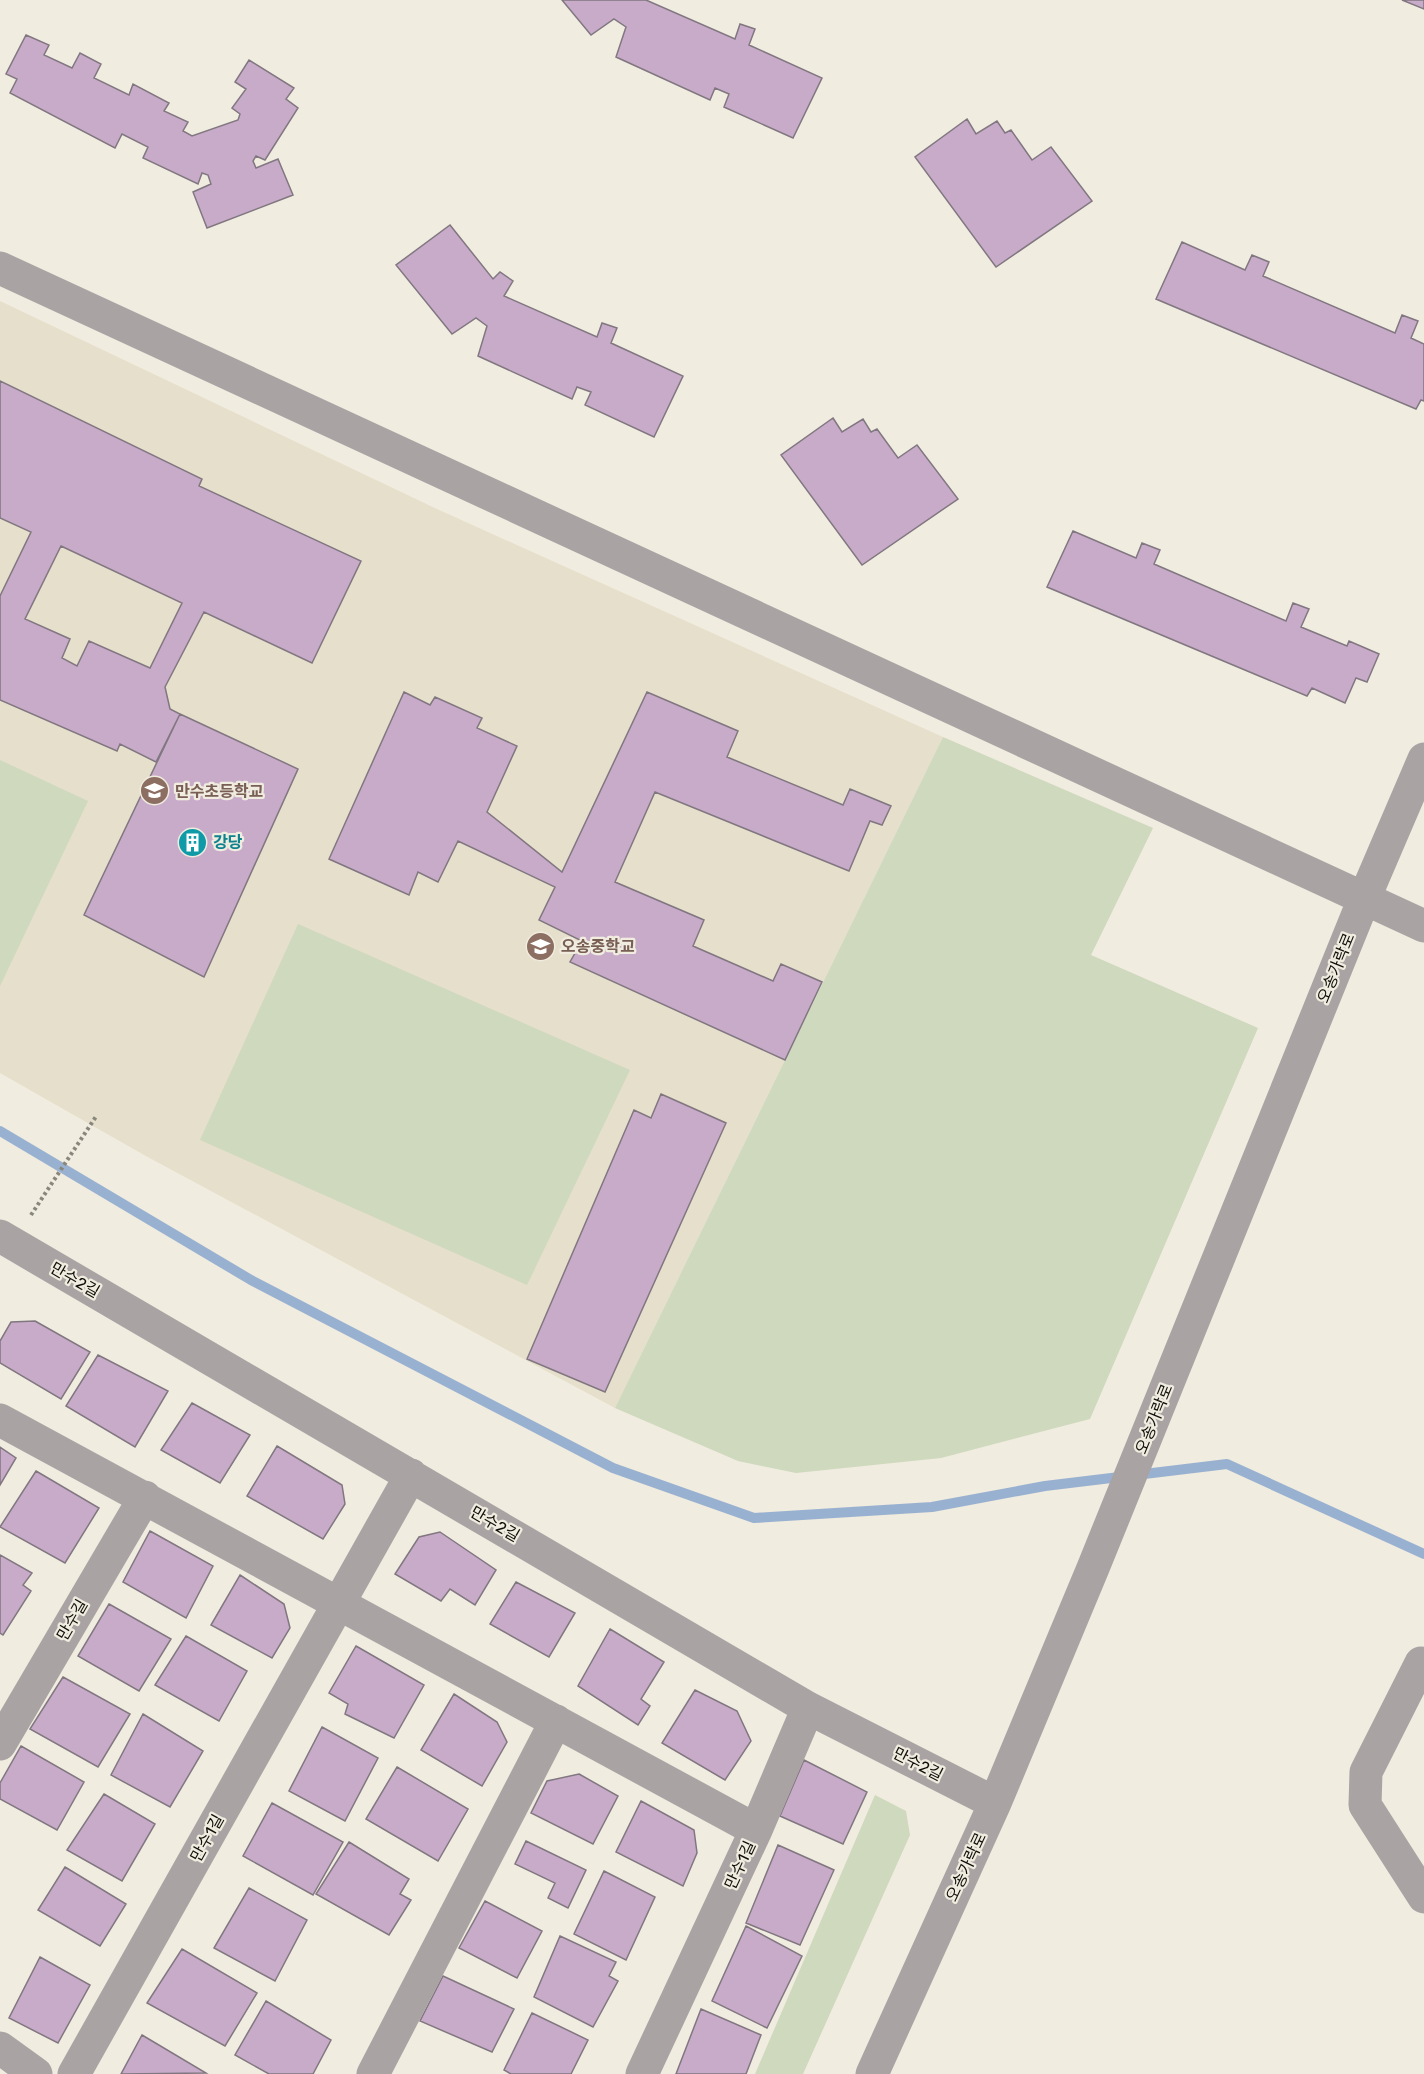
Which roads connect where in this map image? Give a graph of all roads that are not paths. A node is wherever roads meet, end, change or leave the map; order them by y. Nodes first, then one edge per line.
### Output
1 (0, 268) edge
2 (1424, 759) edge
3 (1364, 899) junction
4 (1424, 926) edge
5 (4, 1248) edge
6 (0, 1420) edge
7 (411, 1475) junction
8 (145, 1497) junction
9 (339, 1602) junction
10 (1424, 1665) edge
11 (808, 1708) junction
12 (556, 1721) junction
13 (0, 1744) edge
14 (995, 1803) junction
15 (756, 1830) junction
16 (1424, 1897) edge
17 (901, 2008) junction
18 (0, 2048) edge
19 (36, 2074) edge
20 (74, 2074) edge
21 (373, 2074) edge
22 (642, 2074) edge
23 (872, 2074) edge
24 (893, 2074) edge

1 - 3 street
2 - 3 street, 오송가락로
3 - 4 street
3 - 14 street, 오송가락로
5 - 7 street, 만수2길
6 - 8 street
7 - 9 street, 만수1길
7 - 11 street, 만수2길
8 - 9 street
8 - 13 street, 만수길
9 - 12 street, 만수1길
9 - 20 street, 만수1길
10 - 16 street
11 - 14 street, 만수2길
11 - 15 street
12 - 15 street, 만수1길
12 - 21 street
14 - 17 street, 오송가락로
15 - 22 street, 만수1길
17 - 23 street, 오송가락로
17 - 24 street
18 - 19 street

